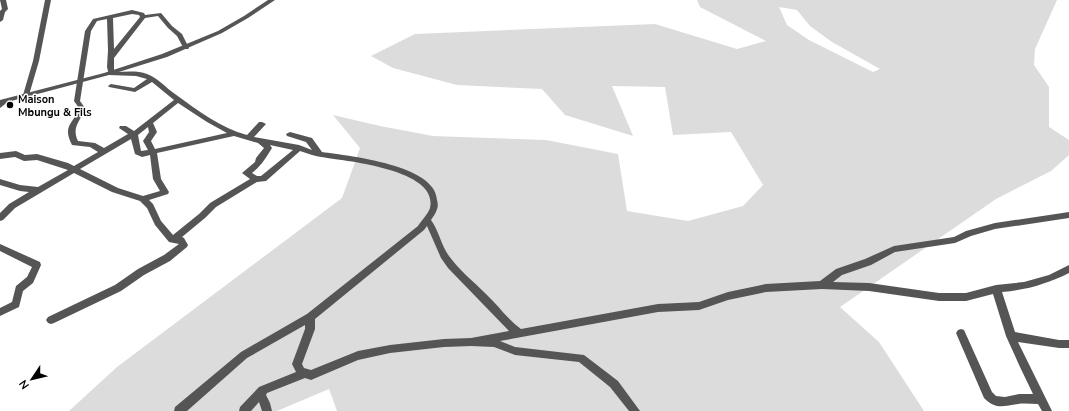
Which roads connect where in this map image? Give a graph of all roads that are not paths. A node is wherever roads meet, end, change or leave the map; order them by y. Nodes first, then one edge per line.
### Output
1 (3, 0) edge
2 (48, 0) edge
3 (272, 0) edge
4 (132, 12) junction
5 (144, 17) junction
6 (110, 18) junction
7 (0, 20) edge
8 (110, 39) junction
9 (186, 48) junction
10 (111, 58) junction
11 (138, 66) junction
12 (111, 74) junction
13 (139, 75) junction
14 (151, 80) junction
15 (81, 81) junction
16 (111, 86) dead end
17 (26, 95) junction
18 (178, 100) junction
19 (2, 103) edge
20 (150, 122) junction
21 (262, 124) dead end
22 (123, 128) dead end
23 (134, 134) junction
24 (234, 134) junction
25 (290, 134) dead end
26 (249, 138) junction
27 (259, 140) junction
28 (299, 148) junction
29 (104, 152) junction
30 (153, 152) junction
31 (320, 155) junction
32 (0, 156) edge
33 (74, 170) junction
34 (256, 179) junction
35 (0, 182) edge
36 (38, 190) junction
37 (143, 199) junction
38 (1069, 215) edge
39 (0, 218) edge
40 (428, 222) junction
41 (172, 240) junction
42 (0, 247) edge
43 (1069, 269) edge
44 (822, 284) junction
45 (996, 289) junction
46 (0, 312) edge
47 (310, 317) junction
48 (51, 320) dead end
49 (520, 333) junction
50 (962, 333) dead end
51 (1011, 336) junction
52 (471, 342) junction
53 (1069, 344) edge
54 (303, 374) junction
55 (260, 395) junction
56 (1041, 398) junction
57 (179, 411) edge
58 (244, 411) edge
59 (267, 411) edge
60 (635, 411) edge
61 (1047, 411) edge

1 - 7 street
2 - 17 street
3 - 9 street
4 - 5 street
4 - 6 street
4 - 8 street
5 - 9 street
5 - 10 street
6 - 8 street
6 - 15 street
8 - 10 street
9 - 11 street
10 - 12 street
11 - 12 street
11 - 13 street
12 - 13 street
12 - 15 street
13 - 14 street
14 - 16 street
14 - 18 street
15 - 17 street
15 - 29 street
17 - 19 street
18 - 20 street
18 - 24 street
20 - 23 street
20 - 30 street
21 - 26 street
22 - 23 street
23 - 29 street
23 - 30 street
24 - 26 street
24 - 30 street
25 - 31 street
26 - 27 street
27 - 28 street
27 - 34 street
28 - 31 street
28 - 34 street
29 - 33 street
30 - 37 street
31 - 40 street
32 - 33 street
33 - 36 street
33 - 37 street
34 - 41 street
35 - 36 street
36 - 39 street
37 - 41 street
38 - 44 street
40 - 47 street
40 - 49 street
41 - 48 street
42 - 46 street
43 - 45 street
44 - 45 street
44 - 49 street
45 - 51 street
47 - 54 street
47 - 57 street
49 - 52 street
50 - 56 street
51 - 53 street
51 - 56 street
52 - 54 street
52 - 60 street
54 - 55 street
55 - 58 street
55 - 59 street
56 - 61 street

